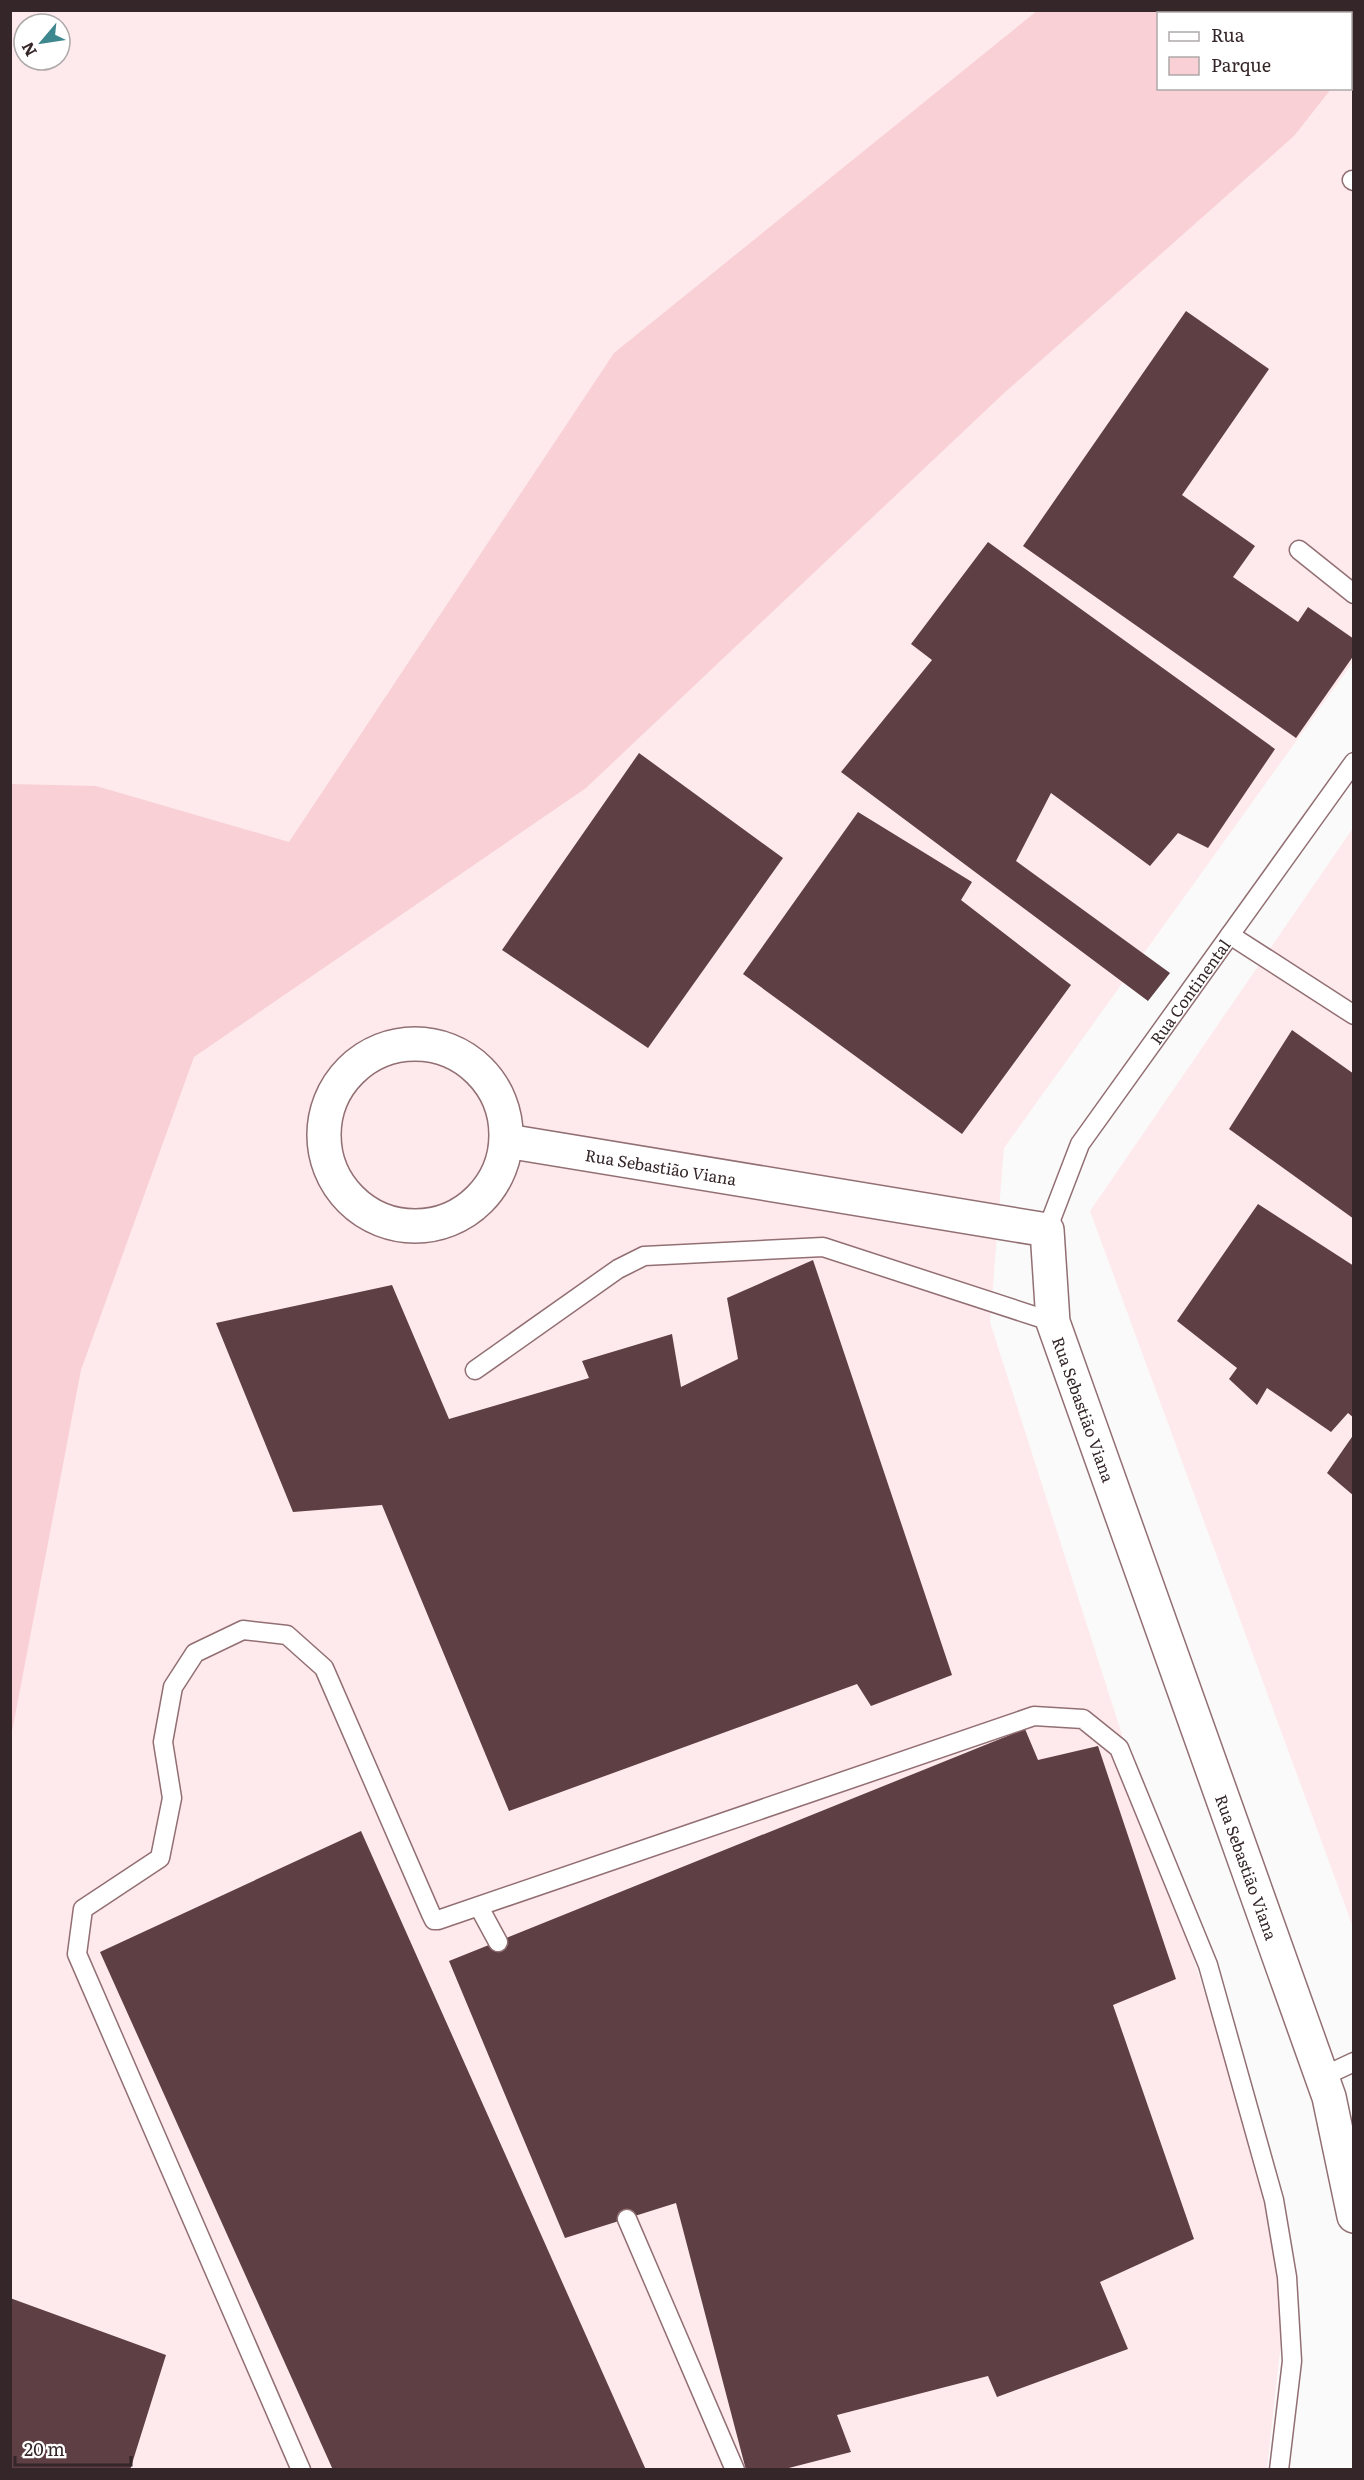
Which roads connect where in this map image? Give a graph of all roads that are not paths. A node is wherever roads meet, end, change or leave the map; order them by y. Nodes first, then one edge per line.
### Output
1 (1299, 550) dead end
2 (1353, 594) edge
3 (1353, 762) edge
4 (1230, 935) junction
5 (1353, 1015) edge
6 (507, 1141) junction
7 (1047, 1230) junction
8 (1053, 1322) junction
9 (475, 1371) dead end
10 (479, 1907) junction
11 (498, 1942) dead end
12 (1353, 2062) edge
13 (1335, 2097) edge
14 (1353, 2216) edge
15 (627, 2219) dead end
16 (302, 2469) edge
17 (735, 2469) edge
18 (1278, 2469) edge

1 - 2 lane
3 - 4 lane, Rua Continental
4 - 5 lane
4 - 7 lane, Rua Continental
6 - 6 street
6 - 7 street, Rua Sebastião Viana
7 - 8 street, Rua Sebastião Viana
8 - 9 lane
8 - 13 street, Rua Sebastião Viana
10 - 11 lane
10 - 16 lane
10 - 18 lane
12 - 13 lane
13 - 14 street, Rua Sebastião Viana
15 - 17 lane

